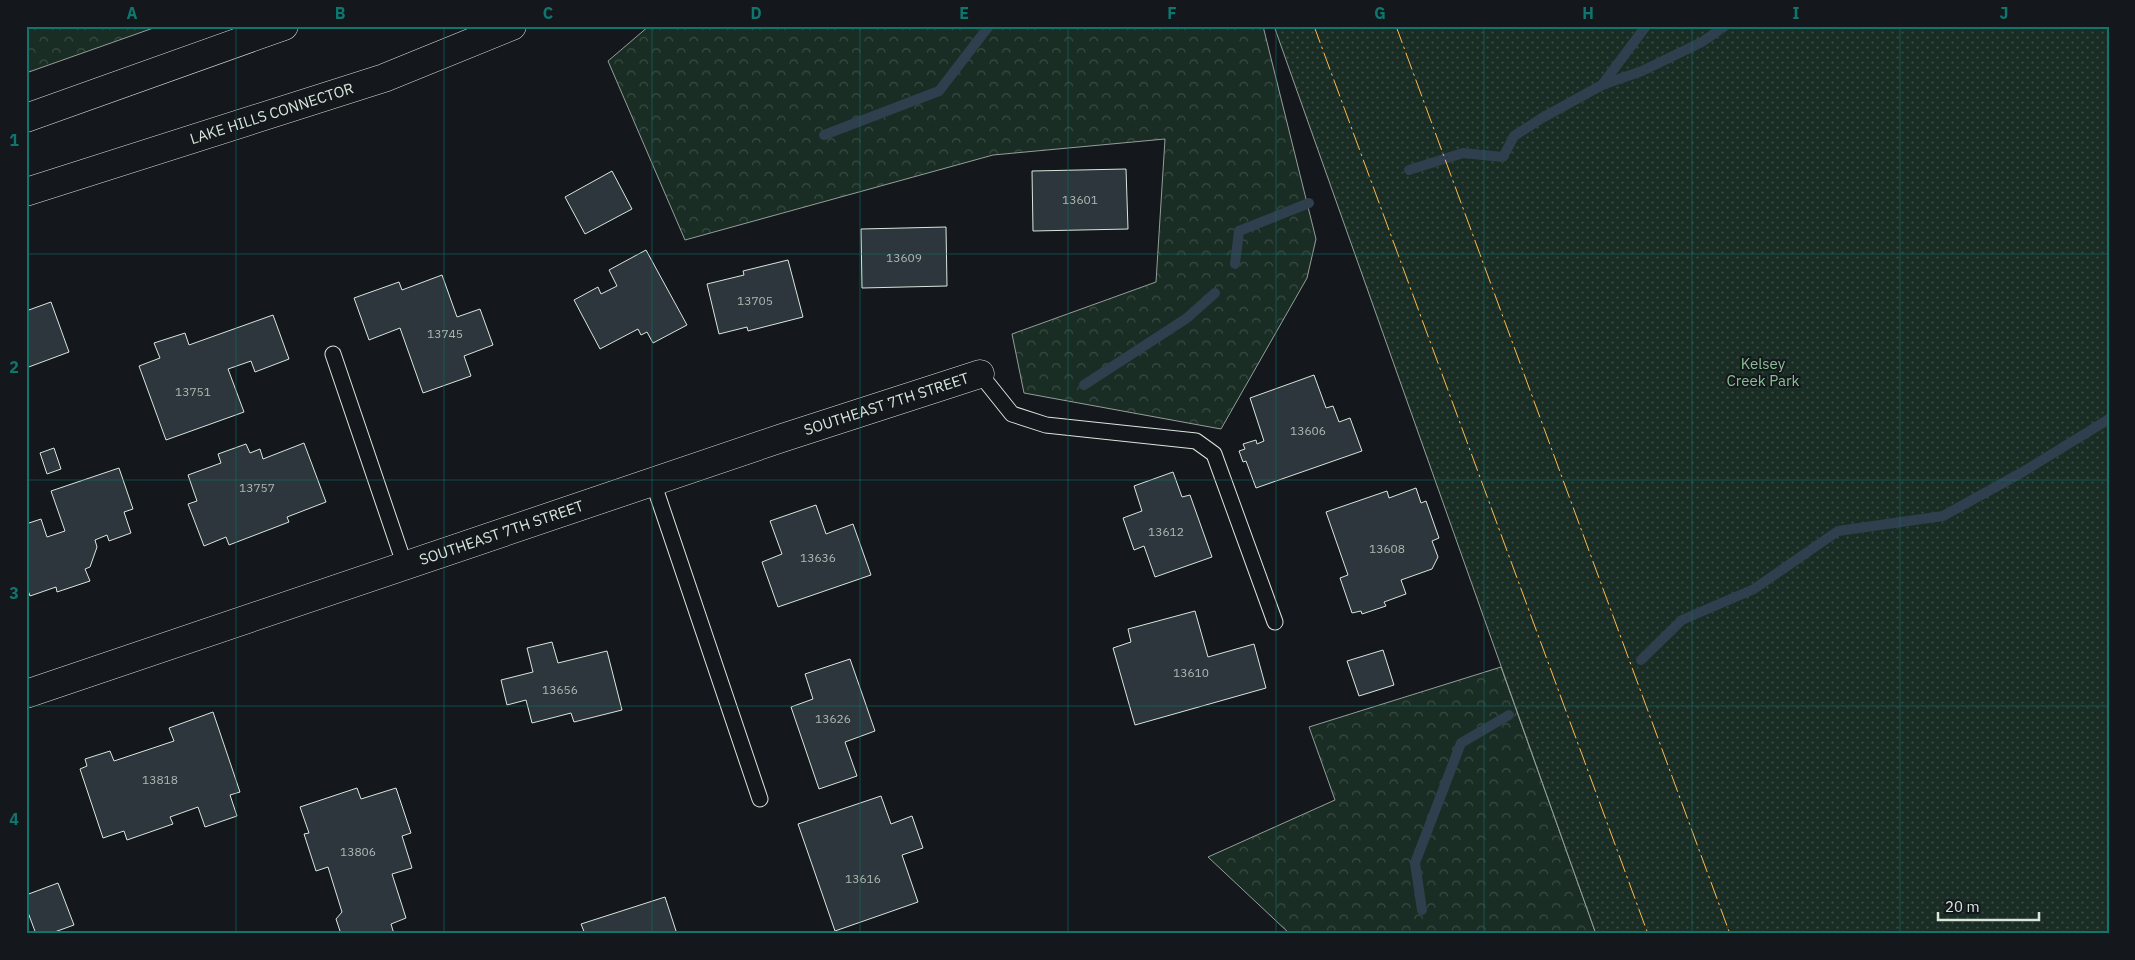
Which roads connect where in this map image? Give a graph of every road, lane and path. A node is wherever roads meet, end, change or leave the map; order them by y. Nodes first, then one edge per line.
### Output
1 (284, 26) edge
2 (512, 26) edge
3 (26, 118) edge
4 (26, 192) edge
5 (333, 354) dead end
6 (980, 374) joint
7 (653, 482) junction
8 (405, 566) junction
9 (1275, 622) dead end
10 (26, 694) edge
11 (760, 799) dead end

1 - 3 street
2 - 4 street, LAKE HILLS CONNECTOR
5 - 8 lane
6 - 7 street, SOUTHEAST 7TH STREET
6 - 9 lane
7 - 8 street, SOUTHEAST 7TH STREET
7 - 11 lane
8 - 10 street, SOUTHEAST 7TH STREET

